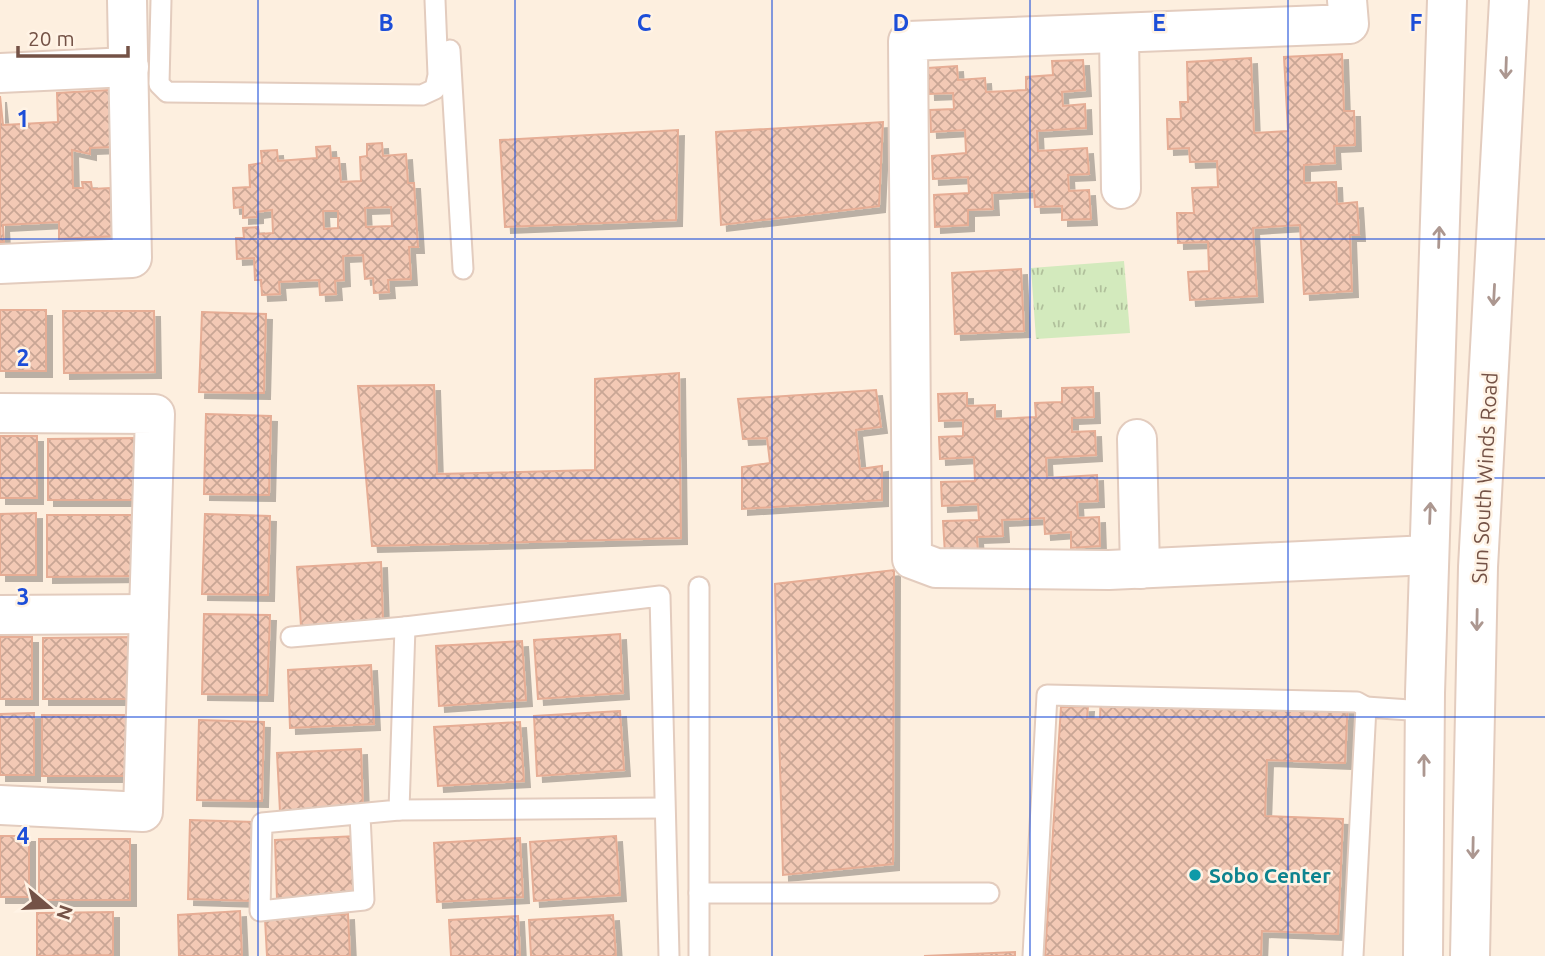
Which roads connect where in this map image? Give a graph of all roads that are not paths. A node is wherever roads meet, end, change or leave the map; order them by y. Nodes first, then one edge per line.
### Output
1 (127, 0) edge
2 (161, 0) edge
3 (435, 0) edge
4 (447, 0) edge
5 (1347, 0) edge
6 (1447, 0) edge
7 (1508, 0) edge
8 (1119, 33) junction
9 (129, 67) junction
10 (0, 73) edge
11 (1121, 189) dead end
12 (0, 264) edge
13 (463, 270) dead end
14 (0, 413) edge
15 (1137, 439) dead end
16 (1429, 555) junction
17 (1140, 569) junction
18 (699, 587) dead end
19 (149, 614) junction
20 (0, 615) edge
21 (405, 627) junction
22 (291, 637) dead end
23 (1366, 707) junction
24 (1424, 711) junction
25 (0, 805) edge
26 (663, 808) junction
27 (399, 810) junction
28 (360, 815) junction
29 (699, 893) junction
30 (989, 893) dead end
31 (669, 956) edge
32 (699, 956) edge
33 (1033, 956) edge
34 (1353, 956) edge
35 (1423, 956) edge
36 (1470, 956) edge

1 - 9 street
2 - 3 lane
4 - 13 lane
5 - 8 street
16 -> 6 street
7 -> 36 street, Sun South Winds Road
8 - 11 street
8 - 17 street
9 - 10 street
9 - 12 street
14 - 19 street
15 - 17 street
16 - 17 street
16 - 24 street
18 - 29 lane
19 - 20 street
19 - 25 street
21 - 22 lane
21 - 26 lane
21 - 27 lane
23 - 24 lane
23 - 33 lane
23 - 34 lane
35 -> 24 street
26 - 27 lane
26 - 31 lane
27 - 28 lane
28 - 28 lane
29 - 30 lane
29 - 32 lane

